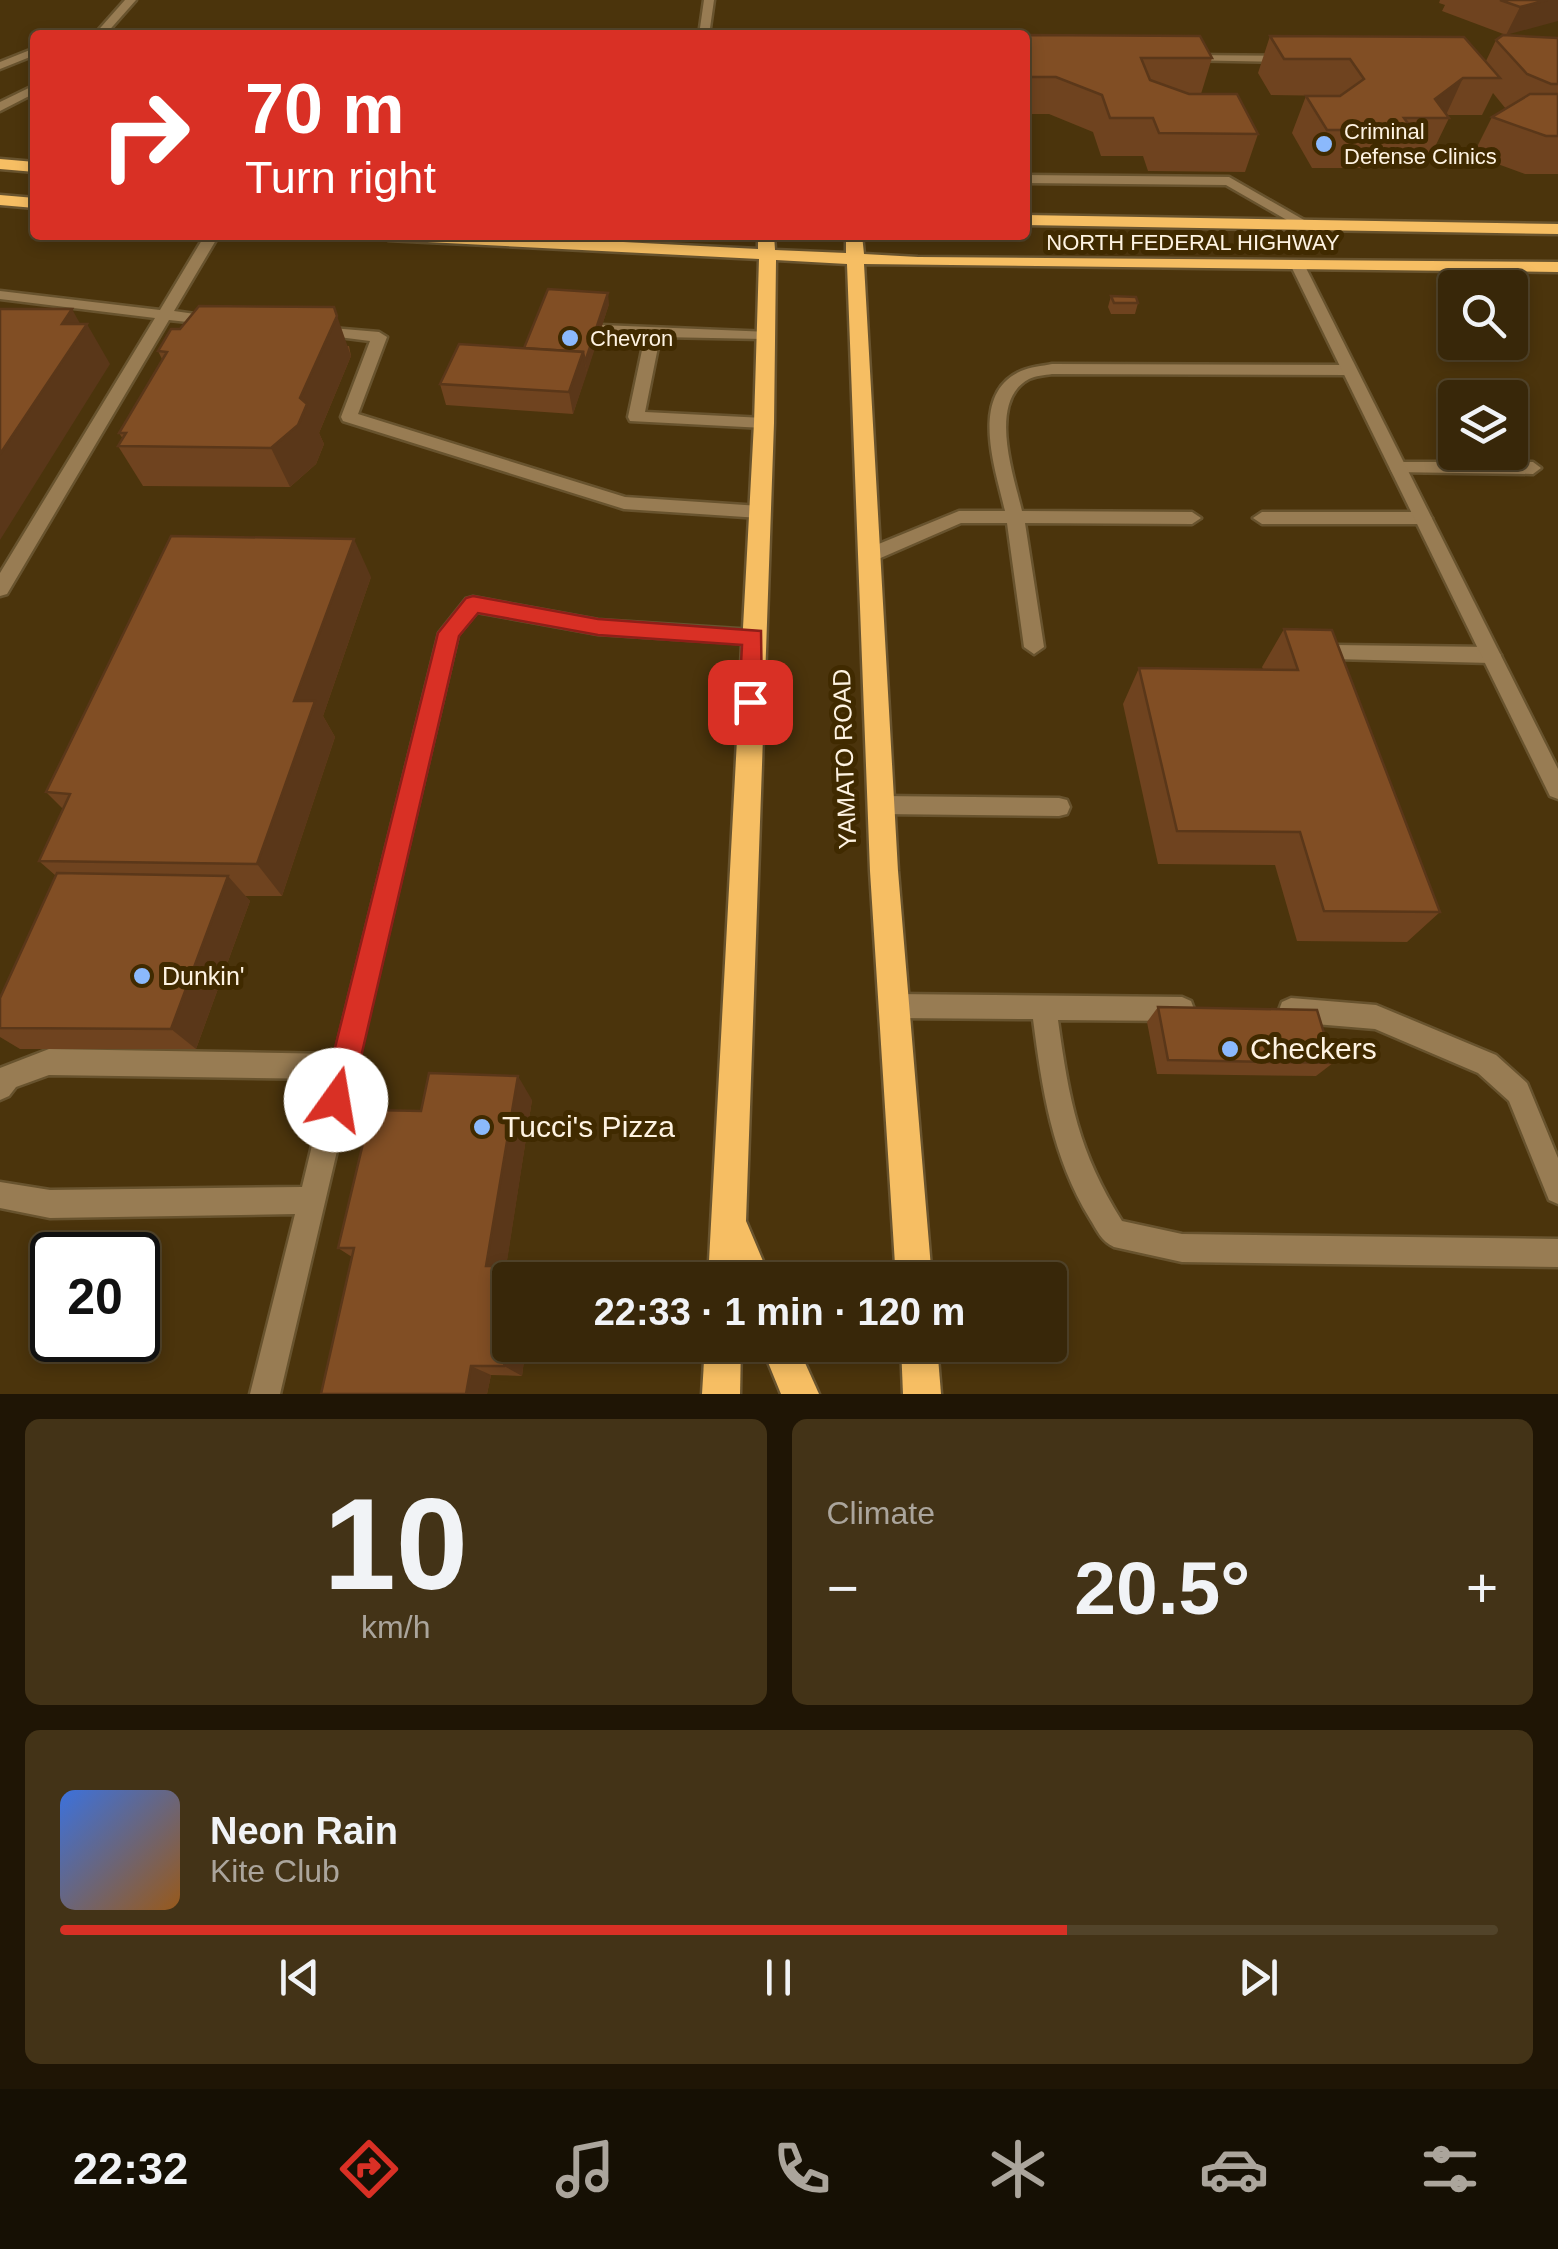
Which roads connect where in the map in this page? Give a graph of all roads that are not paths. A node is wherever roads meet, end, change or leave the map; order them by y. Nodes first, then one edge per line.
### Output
1 (132, 0) edge
2 (709, 0) edge
3 (102, 30) edge
4 (705, 30) edge
5 (30, 52) edge
6 (1164, 58) edge
7 (1304, 58) edge
8 (3, 62) edge
9 (30, 65) edge
10 (30, 91) edge
11 (0, 107) edge
12 (0, 164) edge
13 (30, 167) edge
14 (1030, 179) edge
15 (0, 200) edge
16 (30, 203) edge
17 (1030, 220) edge
18 (1304, 224) junction
19 (1558, 229) edge
20 (209, 240) edge
21 (560, 240) edge
22 (855, 240) edge
23 (766, 246) edge
24 (857, 260) junction
25 (1298, 266) junction
26 (1558, 267) edge
27 (0, 295) edge
28 (162, 314) junction
29 (242, 324) edge
30 (300, 329) edge
31 (601, 329) edge
32 (653, 332) junction
33 (767, 335) junction
34 (1349, 370) junction
35 (764, 424) junction
36 (1398, 468) junction
37 (1533, 468) dead end
38 (760, 512) junction
39 (1015, 518) junction
40 (1192, 518) dead end
41 (1262, 518) dead end
42 (1423, 518) junction
43 (870, 555) junction
44 (0, 589) edge
45 (754, 637) junction
46 (1034, 647) dead end
47 (1334, 652) edge
48 (1490, 655) junction
49 (1558, 790) edge
50 (881, 805) junction
51 (1058, 808) dead end
52 (894, 1006) junction
53 (1044, 1008) junction
54 (1215, 1010) edge
55 (1272, 1010) edge
56 (344, 1067) junction
57 (0, 1086) edge
58 (1558, 1191) edge
59 (0, 1196) edge
60 (312, 1200) junction
61 (728, 1220) junction
62 (1558, 1254) edge
63 (727, 1262) edge
64 (746, 1262) edge
65 (913, 1262) edge
66 (723, 1362) edge
67 (786, 1362) edge
68 (920, 1362) edge
69 (265, 1394) edge
70 (721, 1394) edge
71 (800, 1394) edge
72 (922, 1394) edge

1 - 3 street
2 - 4 street
5 - 8 street
6 - 7 street
8 - 9 street
10 - 11 street
12 - 13 main road
14 - 18 street
15 - 16 main road
17 - 18 main road, NORTH FEDERAL HIGHWAY
18 - 19 main road, NORTH FEDERAL HIGHWAY
20 - 28 street
21 - 23 main road, NORTH FEDERAL HIGHWAY
22 - 24 main road, YAMATO ROAD
23 - 24 main road, NORTH FEDERAL HIGHWAY
23 - 33 main road
24 - 25 main road, NORTH FEDERAL HIGHWAY
24 - 43 main road, YAMATO ROAD
25 - 26 main road, NORTH FEDERAL HIGHWAY
25 - 34 street
27 - 28 street
28 - 29 street
28 - 44 street
30 - 38 street
31 - 32 street
32 - 33 street
32 - 35 street
33 - 35 main road
34 - 36 street
34 - 39 street
35 - 38 main road
36 - 37 street
36 - 42 street
38 - 45 main road
39 - 40 street
39 - 43 street
39 - 46 street
41 - 42 street
42 - 48 street
43 - 50 main road, YAMATO ROAD
45 - 56 street
45 - 61 main road
47 - 48 street
48 - 49 street
50 - 51 street
50 - 52 main road, YAMATO ROAD
52 - 53 street
52 - 65 main road, YAMATO ROAD
53 - 54 street
53 - 62 street
55 - 58 street
56 - 57 street
56 - 60 street
59 - 60 street
60 - 69 street
61 - 63 main road
61 - 64 main road
66 - 70 main road
67 - 71 main road
68 - 72 main road

